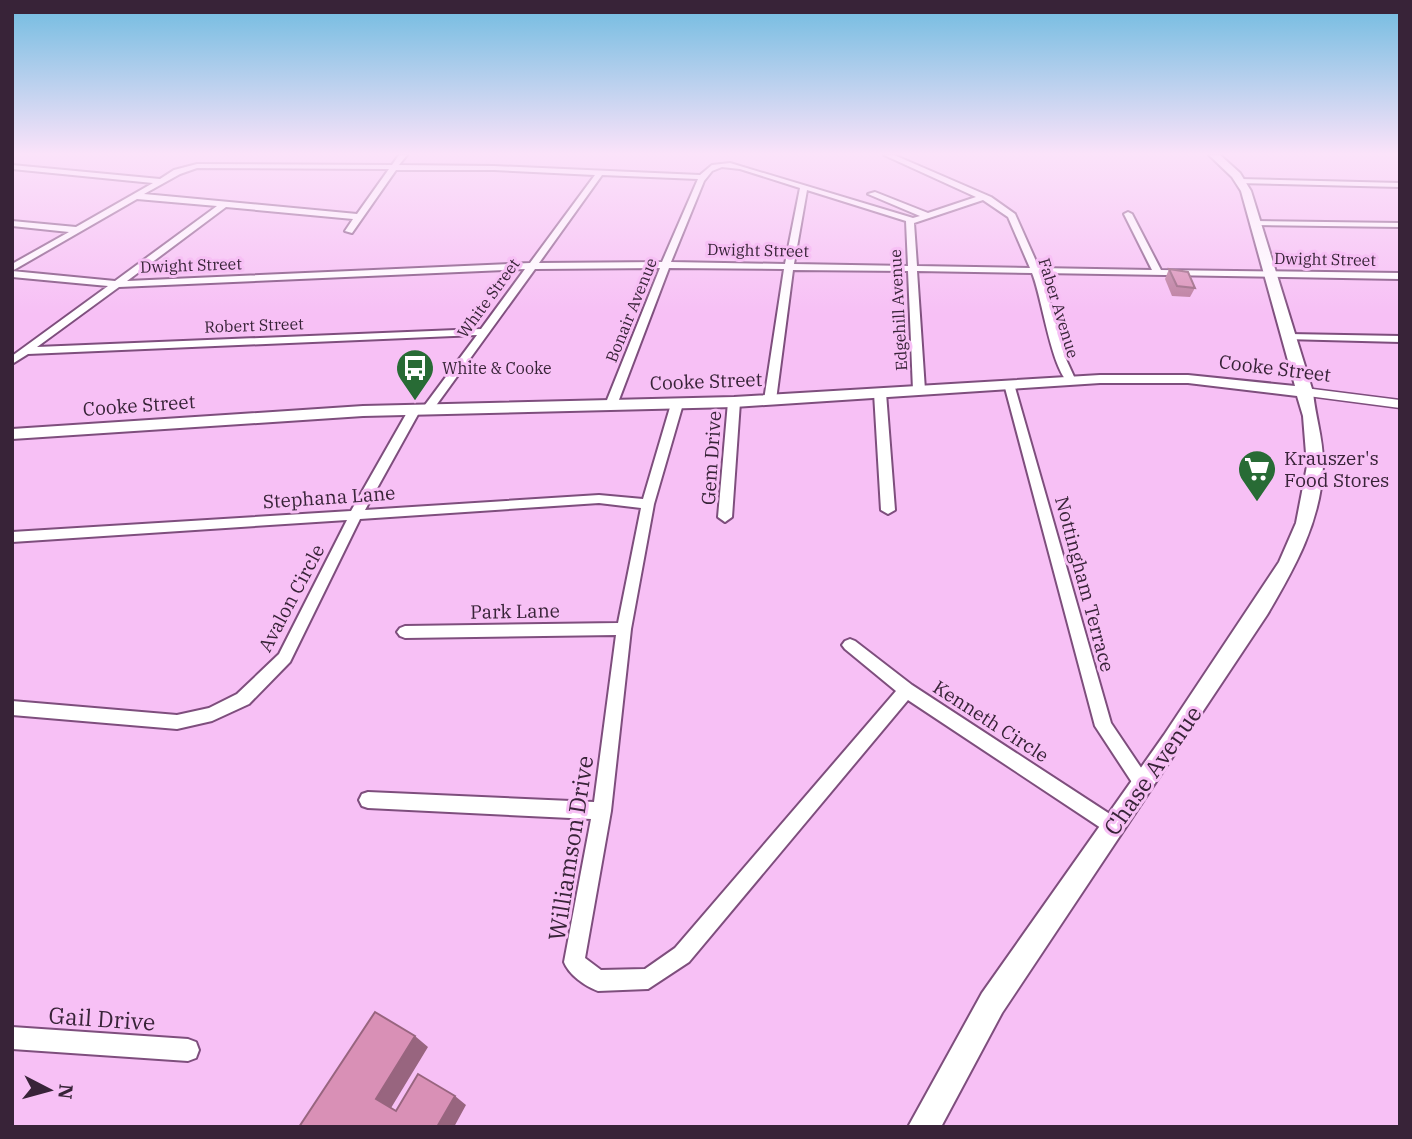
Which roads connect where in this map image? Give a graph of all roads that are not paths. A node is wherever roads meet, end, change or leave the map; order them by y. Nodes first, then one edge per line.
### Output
1 (115, 208) edge
2 (220, 208) edge
3 (259, 208) edge
4 (365, 208) edge
5 (574, 208) edge
6 (689, 208) edge
7 (800, 208) edge
8 (874, 208) edge
9 (908, 208) edge
10 (947, 208) edge
11 (1000, 208) edge
12 (1250, 208) edge
13 (925, 215) junction
14 (1128, 215) dead end
15 (358, 217) junction
16 (911, 220) junction
17 (12, 223) edge
18 (1256, 223) junction
19 (1400, 225) edge
20 (78, 230) junction
21 (349, 231) dead end
22 (667, 265) junction
23 (789, 266) junction
24 (531, 267) junction
25 (12, 268) edge
26 (911, 268) junction
27 (1035, 271) junction
28 (1158, 273) junction
29 (12, 274) edge
30 (1272, 274) junction
31 (1400, 276) edge
32 (117, 284) junction
33 (484, 332) junction
34 (1289, 337) junction
35 (1400, 339) edge
36 (27, 351) junction
37 (12, 361) edge
38 (1071, 381) junction
39 (1009, 384) junction
40 (919, 390) junction
41 (1305, 392) junction
42 (880, 393) junction
43 (770, 400) junction
44 (734, 402) junction
45 (677, 404) junction
46 (1400, 404) edge
47 (611, 405) junction
48 (422, 409) junction
49 (12, 434) edge
50 (648, 504) junction
51 (888, 510) dead end
52 (356, 514) junction
53 (725, 517) dead end
54 (12, 537) edge
55 (624, 629) junction
56 (405, 632) dead end
57 (849, 645) dead end
58 (906, 690) junction
59 (12, 708) edge
60 (1143, 784) junction
61 (368, 800) dead end
62 (602, 811) junction
63 (1113, 826) junction
64 (12, 1038) edge
65 (188, 1050) dead end
66 (924, 1127) edge

1 - 20 street
2 - 32 street
3 - 15 street
4 - 15 street
5 - 24 street, White Street
6 - 22 street, Bonair Avenue
7 - 23 street
8 - 16 street
9 - 13 street
10 - 13 street
11 - 27 street, Faber Avenue
12 - 18 main road, Chase Avenue
13 - 16 street
14 - 28 street
15 - 21 street
16 - 26 street, Edgehill Avenue
17 - 20 street
18 - 19 street
18 - 30 main road, Chase Avenue
20 - 25 street
22 - 23 street, Dwight Street
22 - 24 street, Dwight Street
22 - 47 street, Bonair Avenue
23 - 26 street, Dwight Street
23 - 43 street
24 - 32 street, Dwight Street
24 - 33 street, White Street
26 - 27 street, Dwight Street
26 - 40 street, Edgehill Avenue
27 - 28 street, Dwight Street
27 - 38 street, Faber Avenue
28 - 30 street, Dwight Street
29 - 32 street, Dwight Street
30 - 31 street, Dwight Street
30 - 34 main road, Chase Avenue
32 - 36 street
33 - 36 street, Robert Street
33 - 48 street, White Street
34 - 35 street
34 - 41 main road, Chase Avenue
36 - 37 street
38 - 39 main road, Cooke Street
38 - 41 main road, Cooke Street
39 - 40 main road, Cooke Street
39 - 60 street, Nottingham Terrace
40 - 42 main road, Cooke Street
41 - 46 street, Cooke Street
41 - 60 main road, Chase Avenue
42 - 43 main road, Cooke Street
42 - 51 street
43 - 44 main road, Cooke Street
44 - 45 main road, Cooke Street
44 - 53 street, Gem Drive
45 - 47 main road, Cooke Street
45 - 50 street, Williamson Drive
47 - 48 main road, Cooke Street
48 - 49 main road, Cooke Street
48 - 52 street, Avalon Circle
50 - 52 street, Stephana Lane
50 - 55 street, Williamson Drive
52 - 54 street, Stephana Lane
52 - 59 street, Avalon Circle
55 - 56 street, Park Lane
55 - 62 street, Williamson Drive
57 - 58 street, Kenneth Circle
58 - 62 street, Williamson Drive
58 - 63 street, Kenneth Circle
60 - 63 main road, Chase Avenue
61 - 62 street
63 - 66 main road, Chase Avenue
64 - 65 street, Gail Drive

